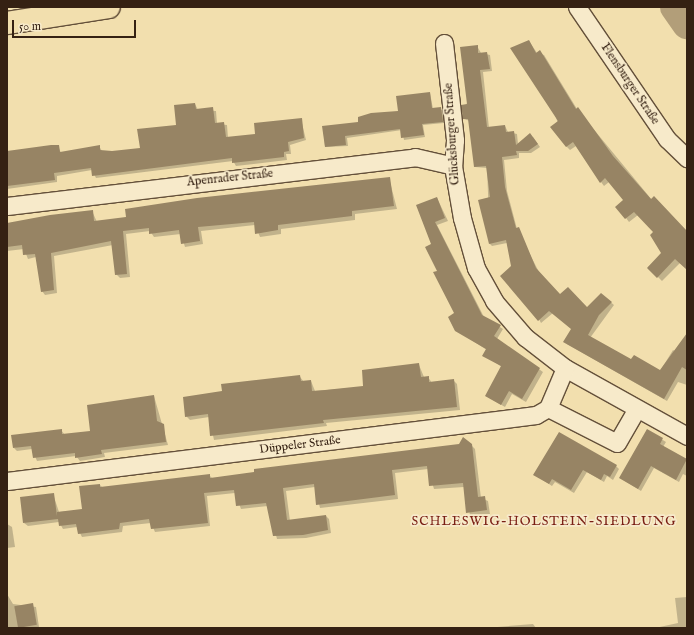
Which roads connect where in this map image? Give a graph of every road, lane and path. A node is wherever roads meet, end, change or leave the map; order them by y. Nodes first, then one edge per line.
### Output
1 (109, 7) edge
2 (577, 7) edge
3 (7, 23) edge
4 (444, 43) dead end
5 (687, 158) edge
6 (452, 166) junction
7 (7, 206) edge
8 (565, 368) junction
9 (548, 408) junction
10 (637, 409) junction
11 (687, 436) edge
12 (7, 481) edge

1 - 3 highway
2 - 5 street, Flensburger Straße
4 - 6 street, Glücksburger Straße
6 - 7 street, Apenrader Straße
6 - 8 street, Glücksburger Straße
8 - 9 street
8 - 10 street, Glücksburger Straße
9 - 10 street
9 - 12 street, Düppeler Straße
10 - 11 street, Glücksburger Straße

